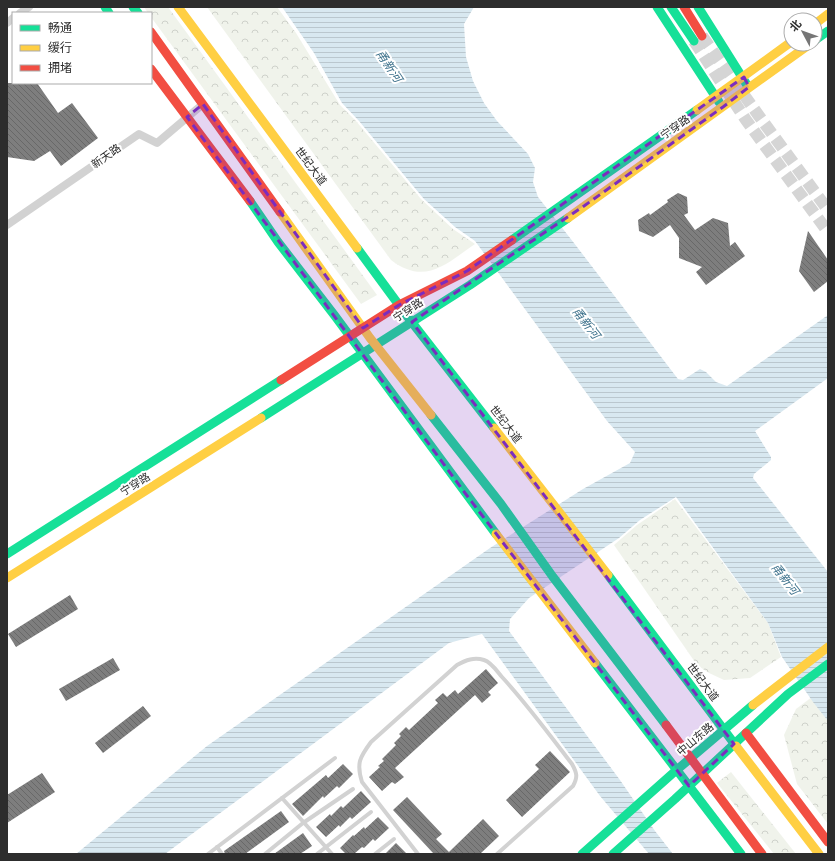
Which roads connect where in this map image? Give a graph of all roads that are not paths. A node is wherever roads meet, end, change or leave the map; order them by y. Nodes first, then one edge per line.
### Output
1 (178, 7) edge
2 (657, 7) edge
3 (671, 7) edge
4 (684, 7) edge
5 (698, 7) edge
6 (152, 33) edge
7 (702, 36) tunnel mouth
8 (694, 41) tunnel mouth
9 (783, 48) edge
10 (799, 52) edge
11 (152, 70) edge
12 (744, 77) junction
13 (749, 87) junction
14 (715, 96) junction
15 (203, 104) junction
16 (723, 107) junction
17 (187, 117) junction
18 (7, 225) edge
19 (399, 305) junction
20 (412, 322) junction
21 (363, 328) junction
22 (349, 336) junction
23 (376, 345) junction
24 (363, 354) junction
25 (7, 554) edge
26 (7, 578) edge
27 (828, 647) edge
28 (828, 664) edge
29 (724, 730) junction
30 (746, 733) junction
31 (734, 744) junction
32 (335, 758) dead end
33 (692, 758) junction
34 (677, 770) junction
35 (703, 773) junction
36 (689, 786) junction
37 (352, 789) dead end
38 (282, 798) junction
39 (371, 812) dead end
40 (303, 823) junction
41 (394, 839) dead end
42 (828, 842) edge
43 (326, 846) junction
44 (217, 847) junction
45 (208, 854) edge
46 (222, 854) edge
47 (265, 854) edge
48 (317, 854) edge
49 (332, 854) edge
50 (375, 854) edge
51 (418, 854) edge
52 (497, 854) edge
53 (582, 854) edge
54 (613, 854) edge
55 (741, 854) edge
56 (762, 854) edge
57 (819, 854) edge

1 - 19 main road, 世纪大道
2 - 14 main road
3 - 8 main road
4 - 7 main road
5 - 12 main road
6 - 15 main road
9 - 12 main road, 宁穿路
10 - 13 main road, 宁穿路
11 - 17 main road
12 - 13 main road
12 - 14 main road, 宁穿路
13 - 16 main road, 宁穿路
14 - 16 main road
14 - 19 main road, 宁穿路
15 - 17 street, 新天路
15 - 21 main road
16 - 20 main road, 宁穿路
17 - 18 street, 新天路
17 - 22 main road
19 - 20 main road, 世纪大道
19 - 21 main road, 宁穿路
20 - 23 main road, 宁穿路
20 - 29 main road, 世纪大道
21 - 22 main road, 宁穿路
21 - 23 main road
22 - 24 main road
22 - 25 main road, 宁穿路
23 - 24 main road, 宁穿路
23 - 33 main road
24 - 26 main road, 宁穿路
24 - 34 main road
27 - 29 main road, 中山东路
28 - 30 main road
29 - 31 main road, 世纪大道
29 - 33 main road, 中山东路
30 - 31 main road
30 - 42 main road
31 - 35 main road
31 - 57 main road, 世纪大道
32 - 38 lane
33 - 34 main road, 中山东路
33 - 35 main road
34 - 36 main road
34 - 53 main road, 中山东路
35 - 36 main road
35 - 56 main road
36 - 54 main road
36 - 55 main road
37 - 40 lane
38 - 40 lane
38 - 44 lane
39 - 43 lane
40 - 43 lane
40 - 47 lane
41 - 50 lane
43 - 48 lane
43 - 49 lane
44 - 45 lane
44 - 46 lane
51 - 52 lane

